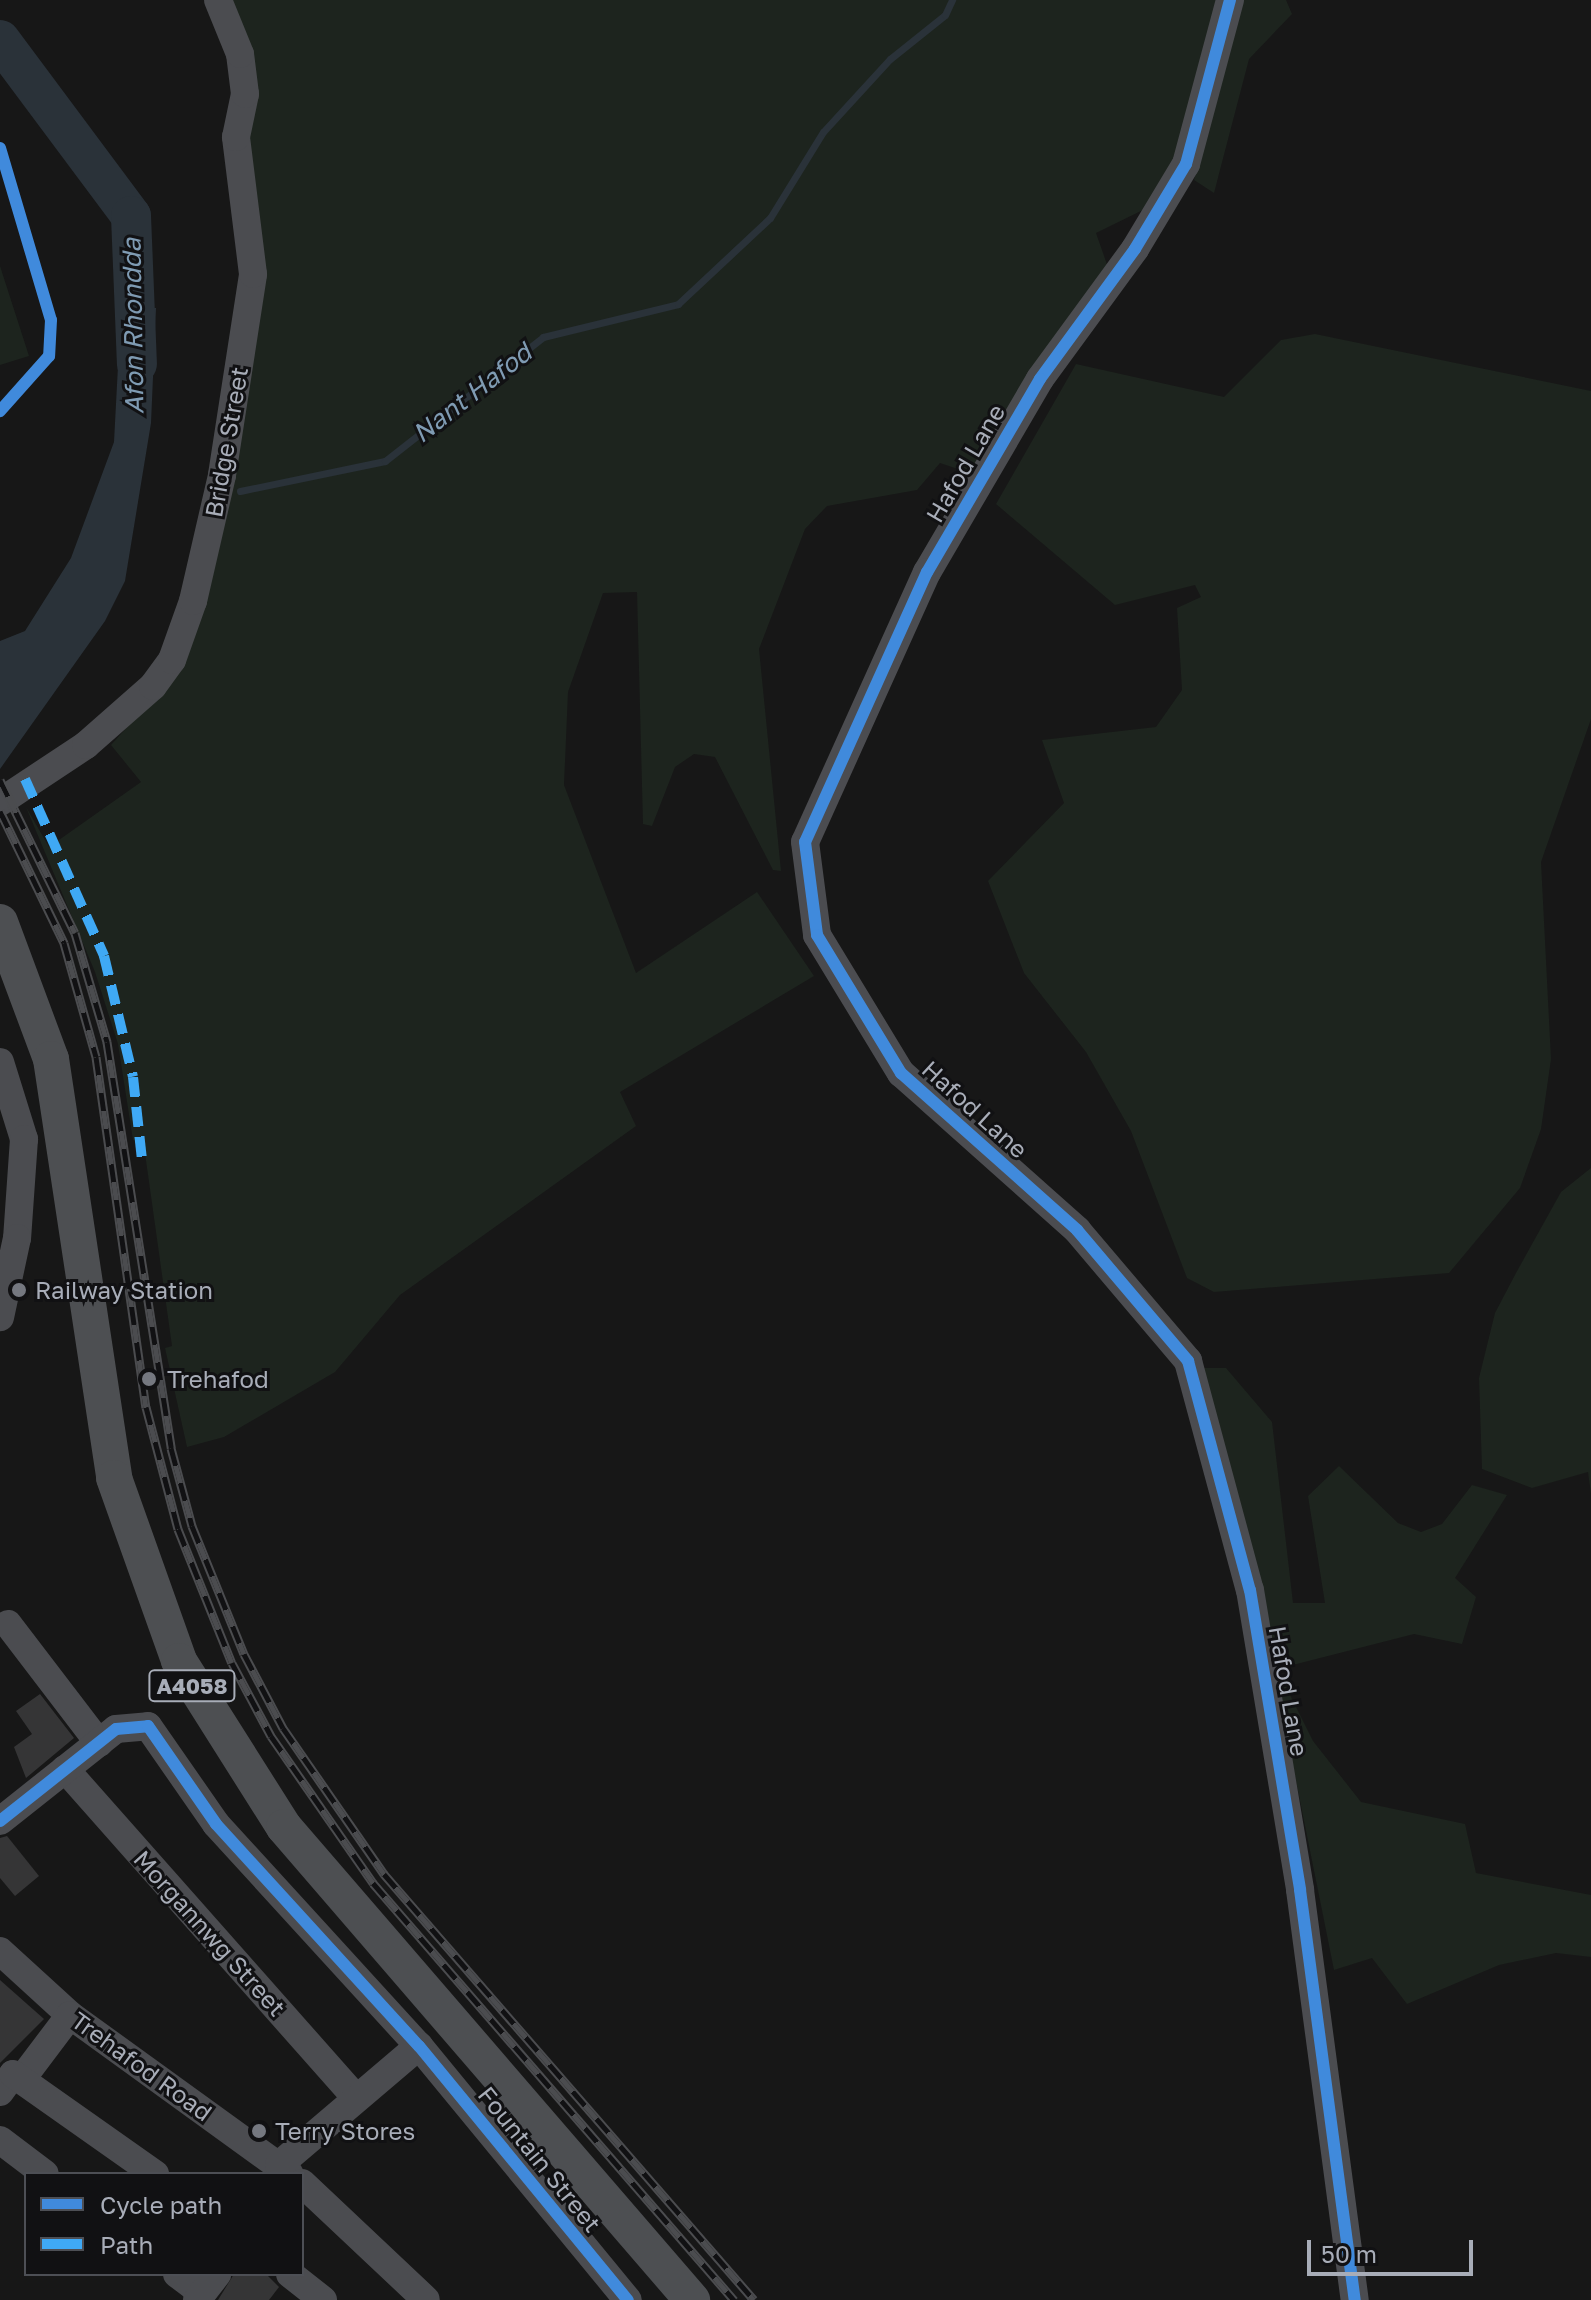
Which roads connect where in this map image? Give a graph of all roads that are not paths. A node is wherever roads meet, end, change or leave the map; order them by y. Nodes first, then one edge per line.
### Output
1 (218, 0) edge
2 (1230, 0) edge
3 (0, 802) edge
4 (0, 922) edge
5 (0, 1062) edge
6 (0, 1317) edge
7 (8, 1624) dead end
8 (99, 1743) junction
9 (65, 1769) junction
10 (0, 1821) edge
11 (0, 1951) edge
12 (70, 2015) junction
13 (419, 2046) junction
14 (11, 2082) edge
15 (355, 2097) junction
16 (0, 2140) edge
17 (285, 2170) edge
18 (42, 2172) edge
19 (152, 2172) edge
20 (304, 2185) edge
21 (181, 2276) edge
22 (293, 2276) edge
23 (205, 2289) edge
24 (323, 2300) edge
25 (426, 2300) edge
26 (628, 2300) edge
27 (692, 2300) edge
28 (1355, 2300) edge

1 - 3 street, Bridge Street
2 - 28 street, Hafod Lane
4 - 27 main road, A4058
5 - 6 street
7 - 8 street
8 - 9 street
8 - 13 street, Fountain Street
9 - 10 street
9 - 15 street, Morgannwg Street
11 - 12 street, Trehafod Road
12 - 14 street
12 - 17 street, Trehafod Road
13 - 15 street
13 - 26 street, Fountain Street
14 - 19 street
15 - 17 street
16 - 18 street
20 - 25 street
21 - 23 street
22 - 24 street

